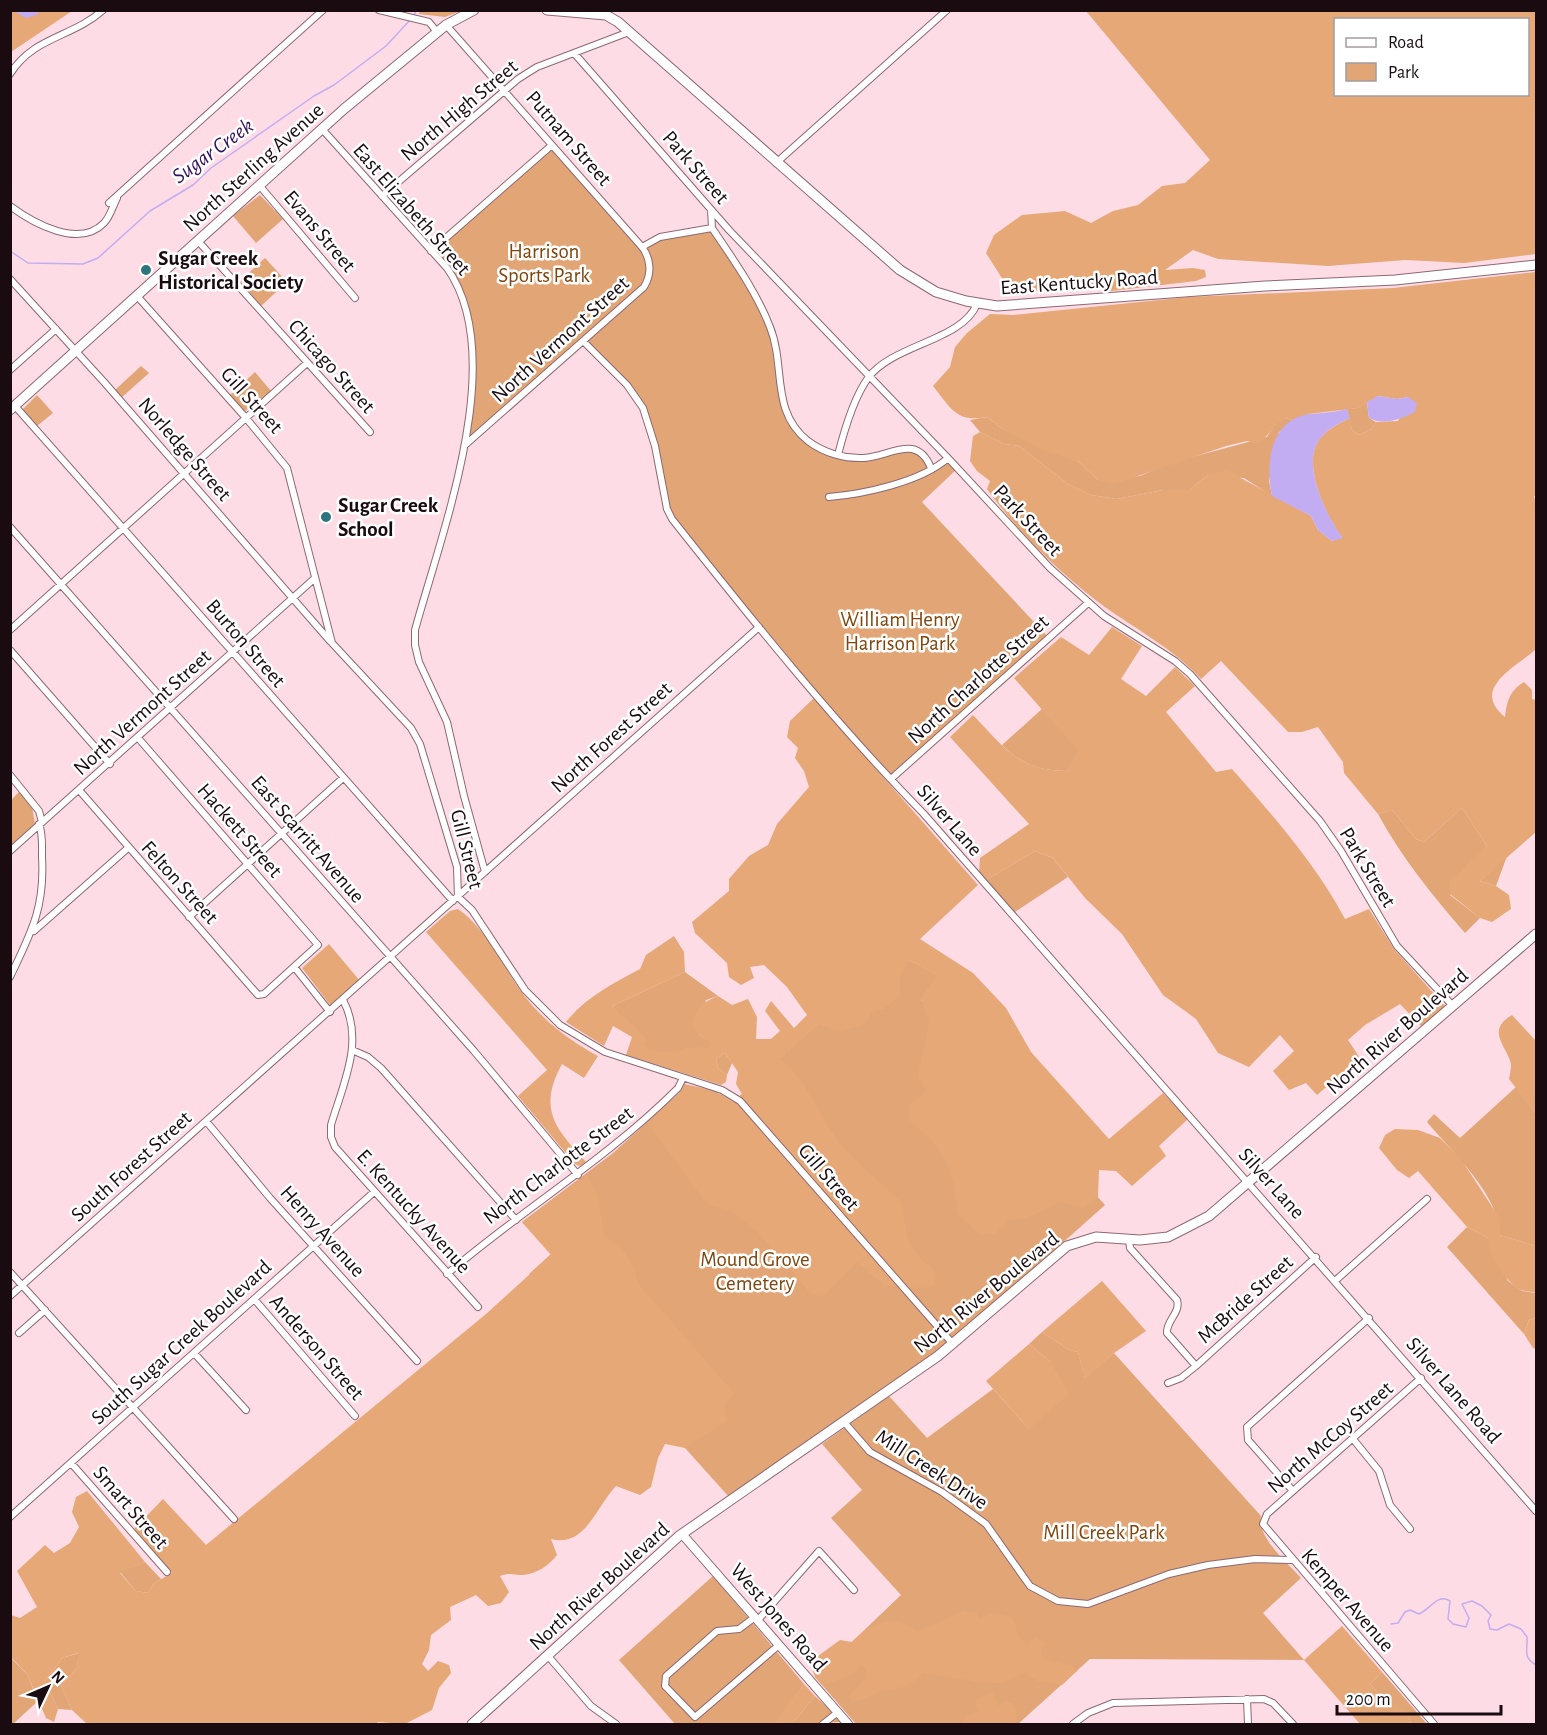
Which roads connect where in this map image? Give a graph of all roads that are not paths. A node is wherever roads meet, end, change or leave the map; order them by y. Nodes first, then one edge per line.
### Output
1 (104, 10) edge
2 (323, 10) edge
3 (380, 10) edge
4 (474, 10) edge
5 (547, 10) edge
6 (947, 10) edge
7 (446, 25) junction
8 (437, 32) junction
9 (629, 32) junction
10 (574, 53) junction
11 (10, 74) edge
12 (504, 90) junction
13 (322, 129) junction
14 (552, 145) junction
15 (776, 163) junction
16 (259, 185) junction
17 (118, 195) junction
18 (382, 196) junction
19 (109, 203) dead end
20 (10, 206) edge
21 (711, 210) junction
22 (712, 228) junction
23 (198, 241) junction
24 (642, 247) junction
25 (432, 251) junction
26 (1536, 265) edge
27 (10, 279) edge
28 (137, 296) junction
29 (355, 298) dead end
30 (977, 304) junction
31 (56, 329) junction
32 (583, 341) junction
33 (76, 351) junction
34 (307, 363) junction
35 (10, 370) edge
36 (869, 376) junction
37 (13, 408) edge
38 (246, 418) junction
39 (370, 432) dead end
40 (464, 445) junction
41 (838, 455) junction
42 (948, 458) junction
43 (931, 468) junction
44 (184, 474) junction
45 (829, 497) dead end
46 (10, 526) edge
47 (124, 529) junction
48 (315, 578) junction
49 (63, 585) junction
50 (292, 598) junction
51 (1088, 603) junction
52 (759, 627) junction
53 (10, 630) edge
54 (332, 643) junction
55 (10, 650) edge
56 (233, 652) junction
57 (172, 708) junction
58 (139, 739) junction
59 (110, 764) junction
60 (10, 775) edge
61 (343, 778) junction
62 (891, 779) junction
63 (79, 790) junction
64 (41, 823) junction
65 (282, 833) junction
66 (128, 848) junction
67 (10, 851) edge
68 (247, 863) junction
69 (485, 872) junction
70 (455, 899) junction
71 (189, 916) junction
72 (31, 934) junction
73 (1536, 934) edge
74 (390, 958) junction
75 (295, 968) junction
76 (10, 977) edge
77 (343, 1000) junction
78 (1453, 1006) junction
79 (330, 1012) junction
80 (352, 1050) junction
81 (683, 1078) junction
82 (206, 1121) junction
83 (578, 1175) junction
84 (1249, 1182) junction
85 (374, 1192) junction
86 (1427, 1199) dead end
87 (516, 1220) junction
88 (1129, 1239) junction
89 (314, 1246) junction
90 (1316, 1257) junction
91 (10, 1272) edge
92 (447, 1274) junction
93 (1336, 1281) junction
94 (22, 1286) junction
95 (1346, 1292) joint
96 (10, 1296) edge
97 (255, 1300) junction
98 (478, 1307) dead end
99 (45, 1310) junction
100 (1369, 1318) junction
101 (19, 1333) dead end
102 (954, 1344) junction
103 (194, 1353) junction
104 (417, 1361) dead end
105 (1196, 1366) junction
106 (1421, 1378) junction
107 (1168, 1383) dead end
108 (132, 1408) junction
109 (246, 1410) dead end
110 (355, 1416) dead end
111 (844, 1422) junction
112 (1353, 1439) junction
113 (71, 1462) junction
114 (1293, 1491) junction
115 (1536, 1511) edge
116 (11, 1517) edge
117 (234, 1519) dead end
118 (1264, 1522) joint
119 (1410, 1529) dead end
120 (682, 1534) junction
121 (1292, 1560) junction
122 (167, 1572) dead end
123 (854, 1590) dead end
124 (757, 1619) junction
125 (779, 1645) junction
126 (548, 1656) junction
127 (1247, 1699) junction
128 (838, 1712) junction
129 (472, 1725) edge
130 (616, 1725) edge
131 (823, 1725) edge
132 (849, 1725) edge
133 (1073, 1725) edge
134 (1248, 1725) edge
135 (1293, 1725) edge
136 (1434, 1725) edge

1 - 11 street
2 - 17 street
3 - 8 street
4 - 7 main road, North Sterling Avenue
5 - 9 main road, East Kentucky Road
6 - 15 street
7 - 8 main road, North Sterling Avenue
7 - 12 street, Putnam Street
8 - 13 main road, North Sterling Avenue
9 - 10 street, North High Street
9 - 15 main road, East Kentucky Road
10 - 12 street, North High Street
10 - 21 street, Park Street
12 - 14 street, Putnam Street
12 - 18 street, North High Street
13 - 16 main road, North Sterling Avenue
13 - 18 street, East Elizabeth Street
14 - 24 street, Putnam Street
14 - 25 street
15 - 30 main road, East Kentucky Road
16 - 23 main road, North Sterling Avenue
16 - 29 street, Evans Street
17 - 19 street
17 - 20 street
18 - 25 street, East Elizabeth Street
21 - 22 street
21 - 36 street, Park Street
22 - 24 street
22 - 41 street
23 - 28 main road, North Sterling Avenue
23 - 34 street, Chicago Street
24 - 32 street, North Vermont Street
25 - 40 street, East Elizabeth Street
26 - 30 main road, East Kentucky Road
27 - 31 street, Norledge Street
28 - 33 main road, North Sterling Avenue
28 - 38 street, Gill Street
30 - 36 street
31 - 33 street, Norledge Street
31 - 35 street
32 - 40 street, North Vermont Street
32 - 52 street, Silver Lane
33 - 37 main road, North Sterling Avenue
33 - 44 street, Norledge Street
34 - 38 street
34 - 39 street, Chicago Street
36 - 41 street
36 - 42 street, Park Street
37 - 47 street, Burton Street
38 - 44 street
38 - 48 street, Gill Street
40 - 69 street, East Elizabeth Street
41 - 43 street
42 - 43 street
42 - 51 street, Park Street
43 - 45 street
44 - 47 street
44 - 50 street, Norledge Street
46 - 49 street, East Scarritt Avenue
47 - 49 street
47 - 56 street, Burton Street
48 - 50 street, North Vermont Street
48 - 54 street, Gill Street
49 - 53 street
49 - 57 street, East Scarritt Avenue
50 - 54 street, Norledge Street
50 - 56 street, North Vermont Street
51 - 62 street, North Charlotte Street
51 - 78 street, Park Street
52 - 62 street, Silver Lane
52 - 69 street, North Forest Street
54 - 70 street, Gill Street
55 - 59 street
56 - 57 street, North Vermont Street
56 - 61 street, Burton Street
57 - 58 street, North Vermont Street
57 - 65 street, East Scarritt Avenue
58 - 59 street, North Vermont Street
58 - 68 street, Hackett Street
59 - 63 street, North Vermont Street
60 - 64 street
61 - 65 street
61 - 70 street, Burton Street
62 - 84 street, Silver Lane
63 - 64 street, North Vermont Street
63 - 66 street, Felton Street
64 - 67 street, North Vermont Street
64 - 72 street
65 - 68 street
65 - 74 street, East Scarritt Avenue
66 - 71 street, Felton Street
66 - 72 street
68 - 71 street
68 - 75 street, Hackett Street
69 - 70 street, North Forest Street
70 - 74 street
70 - 81 street, Gill Street
71 - 75 street, Felton Street
72 - 76 street
73 - 78 main road, North River Boulevard
74 - 77 street
74 - 83 street, East Scarritt Avenue
75 - 79 street
77 - 79 street
77 - 80 street
78 - 84 main road, North River Boulevard
79 - 82 street, South Forest Street
80 - 85 street, E. Kentucky Avenue
80 - 87 street
81 - 83 street, North Charlotte Street
81 - 102 street, Gill Street
82 - 89 street, Henry Avenue
82 - 94 street, South Forest Street
83 - 87 street, North Charlotte Street
84 - 88 main road, North River Boulevard
84 - 90 street, Silver Lane
85 - 89 street, South Sugar Creek Boulevard
85 - 92 street, E. Kentucky Avenue
86 - 93 street
87 - 92 street, North Charlotte Street
88 - 102 main road, North River Boulevard
88 - 105 street
89 - 97 street, South Sugar Creek Boulevard
89 - 104 street, Henry Avenue
90 - 93 street, Silver Lane
90 - 105 street, McBride Street
91 - 94 street
92 - 98 street, E. Kentucky Avenue
93 - 95 street, Silver Lane
94 - 96 street, South Forest Street
94 - 99 street
95 - 100 street, Silver Lane Road
97 - 103 street, South Sugar Creek Boulevard
97 - 110 street, Anderson Street
99 - 101 street
99 - 108 street
100 - 106 street, Silver Lane Road
100 - 114 street
102 - 111 main road, North River Boulevard
103 - 108 street, South Sugar Creek Boulevard
103 - 109 street
105 - 107 street, McBride Street
106 - 112 street, North McCoy Street
106 - 115 street, Silver Lane Road
108 - 113 street, South Sugar Creek Boulevard
108 - 117 street
111 - 120 main road, North River Boulevard
111 - 121 street, Mill Creek Drive
112 - 114 street, North McCoy Street
112 - 119 street
113 - 116 street, South Sugar Creek Boulevard
113 - 122 street, Smart Street
114 - 118 street, North McCoy Street
118 - 121 street, Kemper Avenue
120 - 124 street, West Jones Road
120 - 126 main road, North River Boulevard
121 - 136 street, Kemper Avenue
123 - 124 street
124 - 125 street, West Jones Road
124 - 125 street
125 - 128 street, West Jones Road
126 - 129 main road, North River Boulevard
126 - 130 street
127 - 133 street
127 - 134 street
127 - 135 street
128 - 131 street
128 - 132 street, West Jones Road

